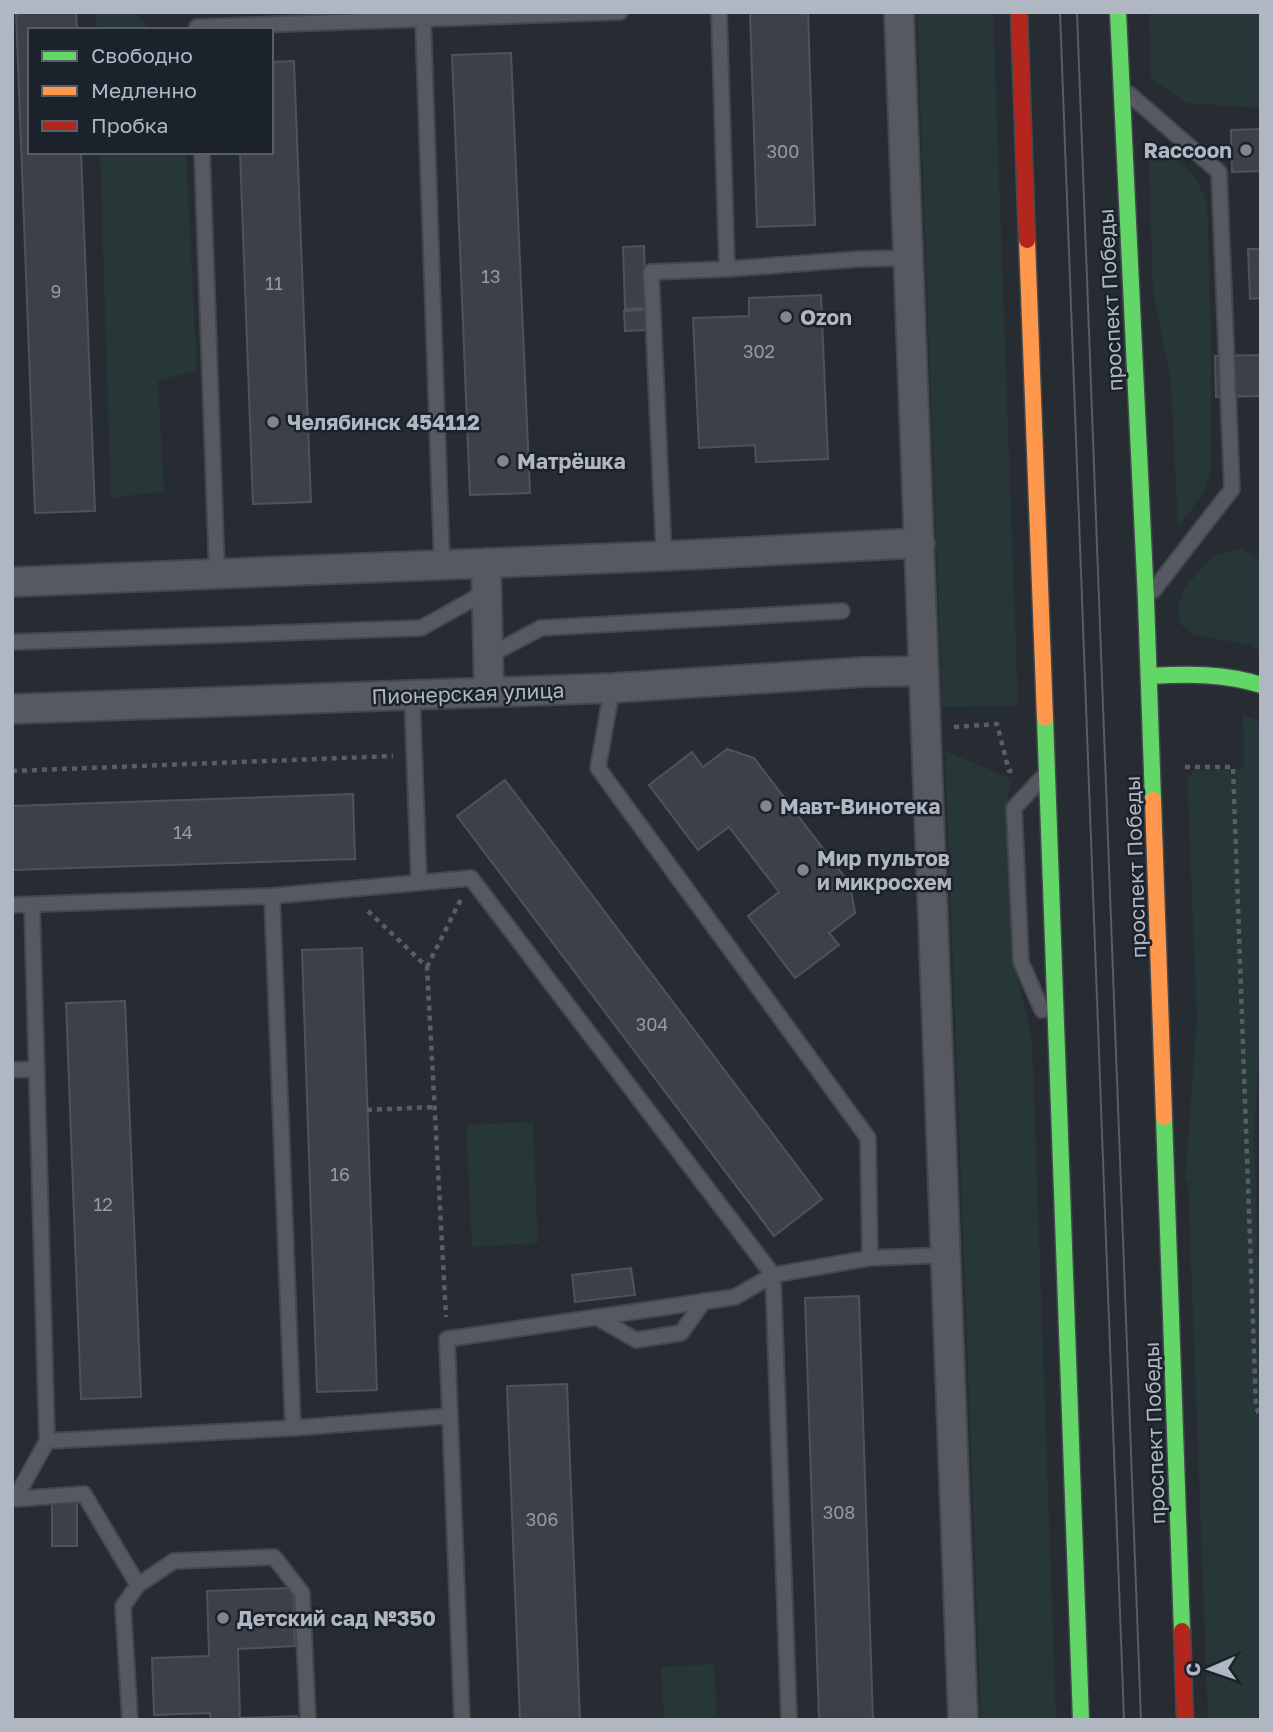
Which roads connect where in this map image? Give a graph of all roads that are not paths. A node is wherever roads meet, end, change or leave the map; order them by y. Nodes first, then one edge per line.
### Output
1 (620, 12) edge
2 (719, 12) edge
3 (899, 12) edge
4 (1019, 12) edge
5 (1118, 12) edge
6 (570, 13) edge
7 (423, 19) junction
8 (197, 23) edge
9 (1121, 86) junction
10 (202, 154) edge
11 (908, 258) junction
12 (727, 269) junction
13 (920, 543) junction
14 (664, 556) junction
15 (486, 563) junction
16 (442, 565) junction
17 (217, 574) junction
18 (12, 582) edge
19 (486, 592) junction
20 (1146, 600) junction
21 (842, 611) dead end
22 (12, 642) edge
23 (488, 656) junction
24 (924, 671) junction
25 (1149, 676) junction
26 (1261, 685) edge
27 (612, 688) junction
28 (489, 692) junction
29 (412, 695) junction
30 (12, 709) edge
31 (1046, 772) junction
32 (419, 883) junction
33 (272, 896) junction
34 (12, 905) edge
35 (33, 905) junction
36 (1056, 1044) junction
37 (36, 1069) junction
38 (12, 1070) edge
39 (946, 1255) junction
40 (870, 1258) junction
41 (773, 1275) junction
42 (704, 1301) junction
43 (596, 1317) junction
44 (450, 1416) junction
45 (293, 1428) junction
46 (47, 1441) junction
47 (14, 1499) edge
48 (138, 1585) junction
49 (130, 1720) edge
50 (308, 1720) edge
51 (462, 1720) edge
52 (789, 1720) edge
53 (963, 1720) edge
54 (1081, 1720) edge
55 (1185, 1720) edge

1 - 6 lane
2 - 12 lane
3 - 11 street
4 - 31 main road
5 - 9 main road, проспект Победы
6 - 7 lane
7 - 8 lane
7 - 16 lane
9 - 20 main road, проспект Победы
9 - 20 lane
10 - 17 lane
11 - 12 lane
11 - 13 street
12 - 14 lane
13 - 14 street
13 - 24 street
14 - 15 street
15 - 16 street
15 - 19 street
16 - 17 street
17 - 18 street
19 - 22 lane
19 - 23 street
20 - 25 main road, проспект Победы
21 - 23 lane
23 - 28 street
24 - 27 street, Пионерская улица
24 - 39 street
25 - 26 main road
25 - 55 main road, проспект Победы
27 - 28 street, Пионерская улица
27 - 40 lane
28 - 29 street, Пионерская улица
29 - 30 street, Пионерская улица
29 - 32 lane
31 - 36 main road
31 - 36 lane
32 - 33 lane
32 - 41 lane
33 - 35 lane
33 - 45 lane
34 - 35 lane
35 - 37 lane
36 - 54 main road
37 - 38 lane
37 - 46 lane
39 - 40 lane
39 - 53 street
40 - 41 lane
41 - 42 lane
41 - 52 lane
42 - 43 lane
42 - 43 lane
43 - 44 lane
44 - 45 lane
44 - 51 lane
45 - 46 lane
46 - 47 lane
47 - 48 lane
48 - 49 lane
48 - 50 lane

